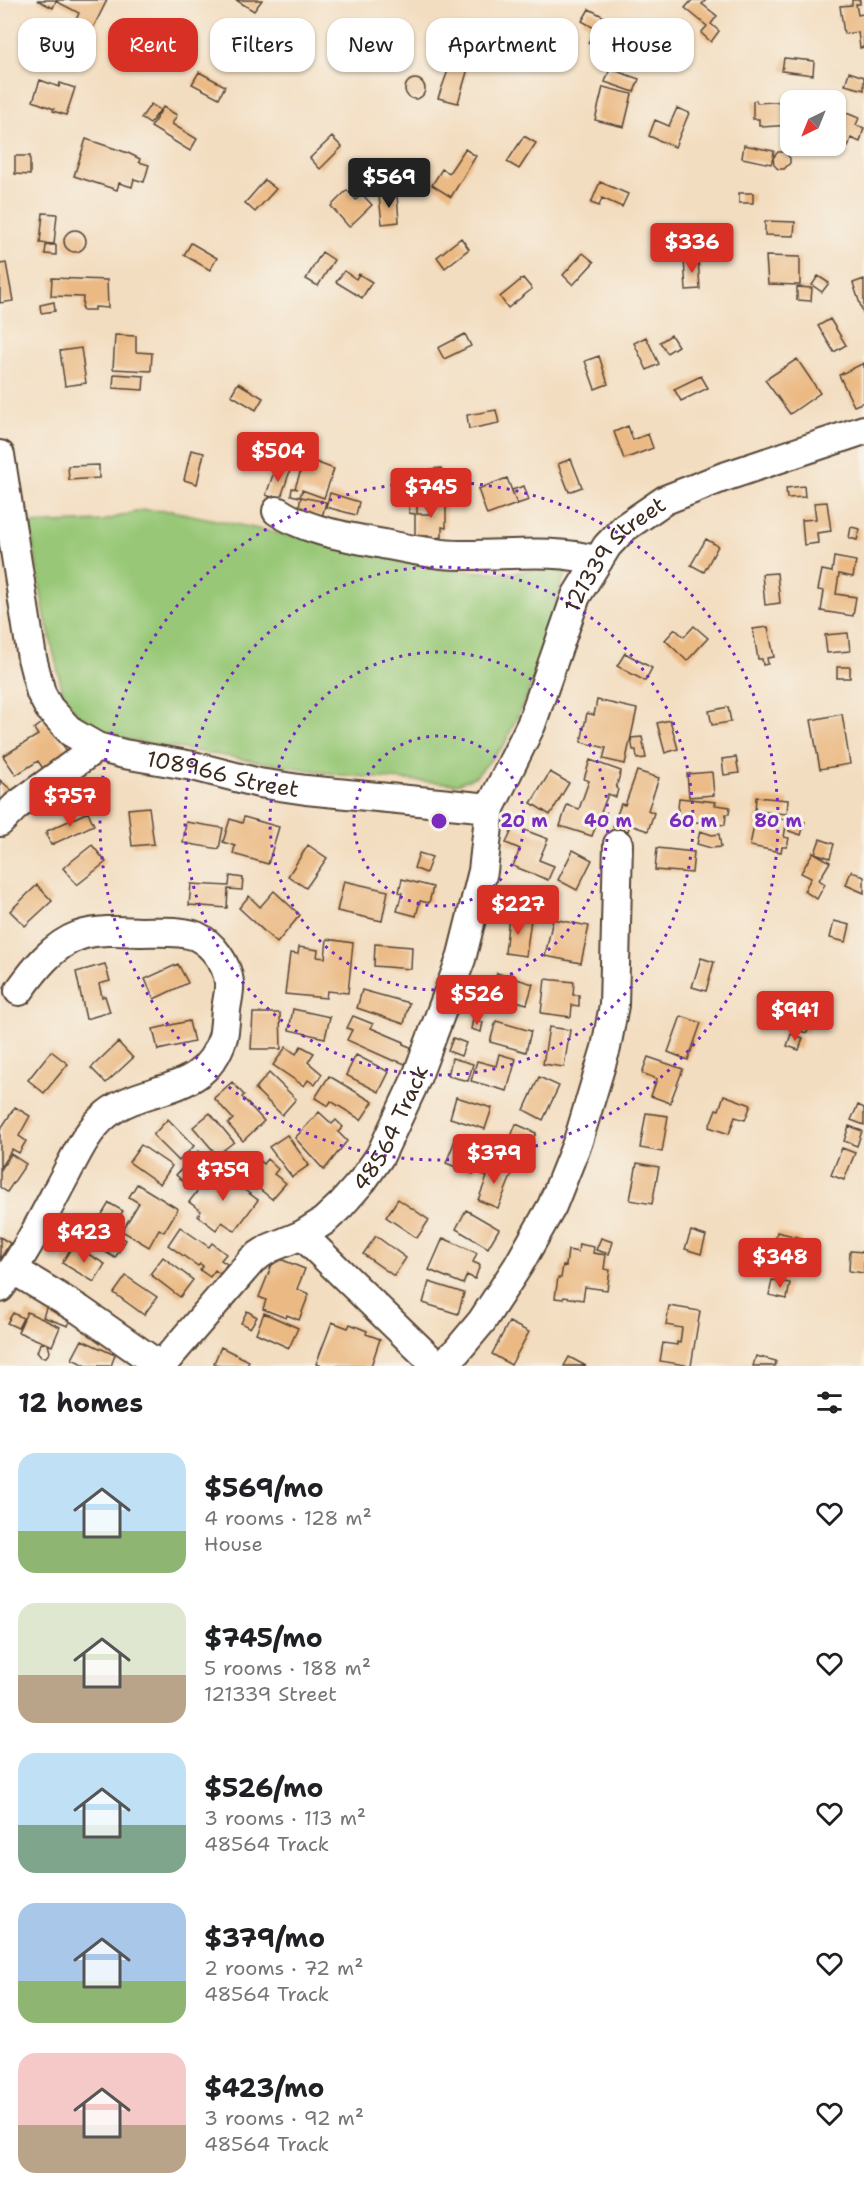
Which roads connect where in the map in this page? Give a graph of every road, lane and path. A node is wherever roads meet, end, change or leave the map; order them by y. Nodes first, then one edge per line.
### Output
1 (864, 430) edge
2 (0, 455) edge
3 (277, 512) dead end
4 (598, 561) junction
5 (97, 747) junction
6 (490, 808) junction
7 (0, 822) edge
8 (618, 844) dead end
9 (19, 991) dead end
10 (302, 1235) junction
11 (7, 1279) edge
12 (160, 1366) edge
13 (438, 1366) edge

1 - 4 street, 121339 Street
2 - 5 street, 108966 Street
3 - 4 street
4 - 6 street, 121339 Street
5 - 6 street, 108966 Street
5 - 7 street
6 - 10 street, 48564 Track
8 - 13 street
9 - 11 street
10 - 12 street, 48564 Track
10 - 13 street
11 - 12 street

